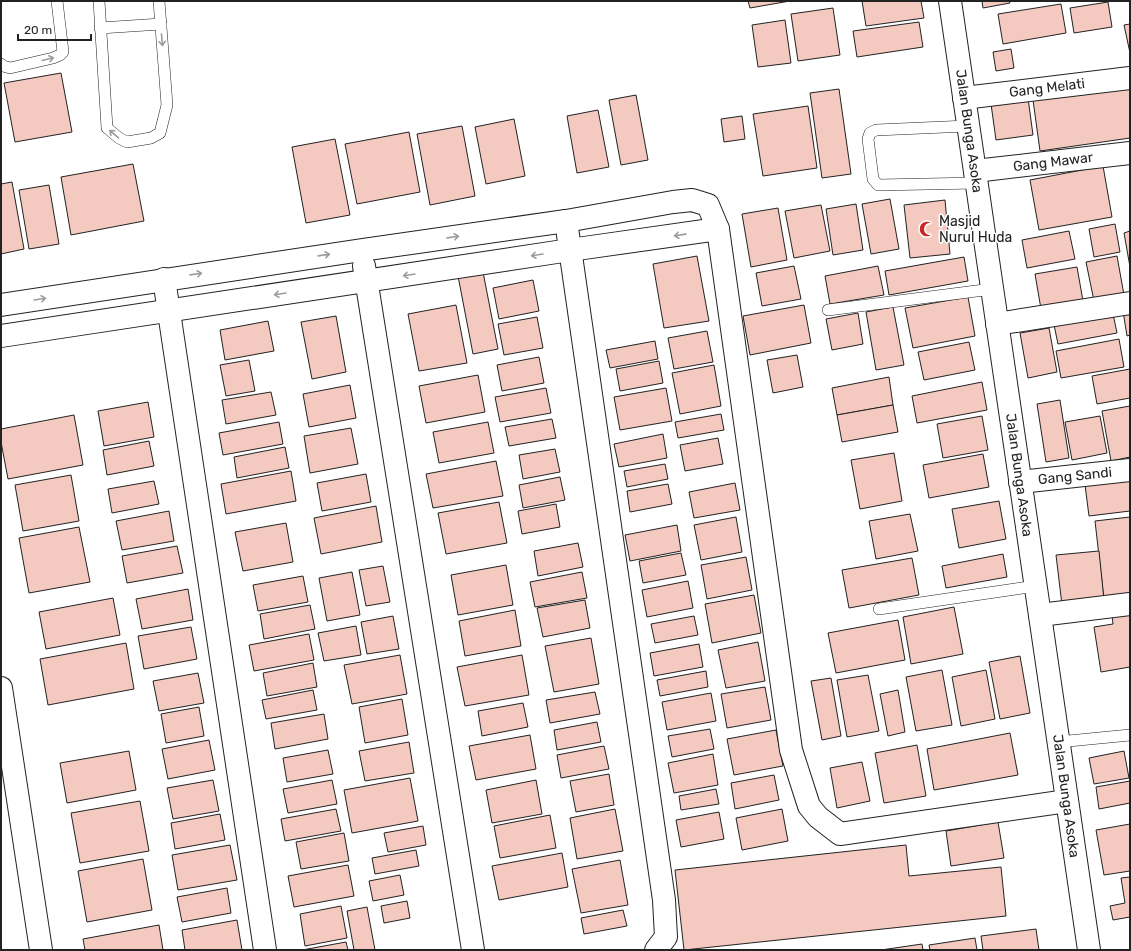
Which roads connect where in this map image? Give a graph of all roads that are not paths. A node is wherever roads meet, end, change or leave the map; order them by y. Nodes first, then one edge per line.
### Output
1 (56, 1) edge
2 (99, 1) edge
3 (159, 1) edge
4 (950, 1) edge
5 (161, 24) junction
6 (100, 28) junction
7 (1, 64) edge
8 (1130, 78) edge
9 (964, 98) junction
10 (968, 126) junction
11 (1130, 153) edge
12 (976, 177) junction
13 (566, 221) junction
14 (718, 229) junction
15 (362, 250) junction
16 (570, 250) junction
17 (164, 279) junction
18 (367, 281) junction
19 (992, 289) junction
20 (1130, 303) edge
21 (1, 305) edge
22 (828, 310) dead end
23 (169, 311) junction
24 (997, 324) junction
25 (1, 336) edge
26 (1130, 470) edge
27 (1020, 482) junction
28 (1036, 586) junction
29 (1130, 604) edge
30 (880, 609) dead end
31 (1040, 615) junction
32 (1, 688) edge
33 (1130, 736) edge
34 (1058, 742) junction
35 (1067, 801) junction
36 (41, 950) edge
37 (264, 950) edge
38 (473, 950) edge
39 (656, 950) edge
40 (1089, 950) edge

7 -> 1 lane
2 - 6 lane
3 - 5 lane
4 - 9 street, Jalan Bunga Asoka
5 - 6 lane
5 -> 6 lane
8 - 9 street, Gang Melati
9 - 10 street, Jalan Bunga Asoka
10 - 12 street, Jalan Bunga Asoka
10 - 12 lane
11 - 12 street, Gang Mawar
12 - 19 street, Jalan Bunga Asoka
13 - 14 street
15 -> 13 street
13 - 16 street
14 -> 16 street
14 - 35 street
17 -> 15 street
15 - 18 street
16 -> 18 street
16 - 39 street
21 -> 17 street
17 - 23 street
18 -> 23 street
18 - 38 street
19 - 22 lane
19 - 24 street, Jalan Bunga Asoka
20 - 24 street
23 - 25 street
23 - 37 street
24 - 27 street, Jalan Bunga Asoka
26 - 27 street, Gang Sandi
27 - 28 street, Jalan Bunga Asoka
28 - 30 lane
28 - 31 street, Jalan Bunga Asoka
29 - 31 street
31 - 34 street, Jalan Bunga Asoka
32 - 36 street
33 - 34 lane
34 - 35 street, Jalan Bunga Asoka
35 - 40 street, Jalan Bunga Asoka

